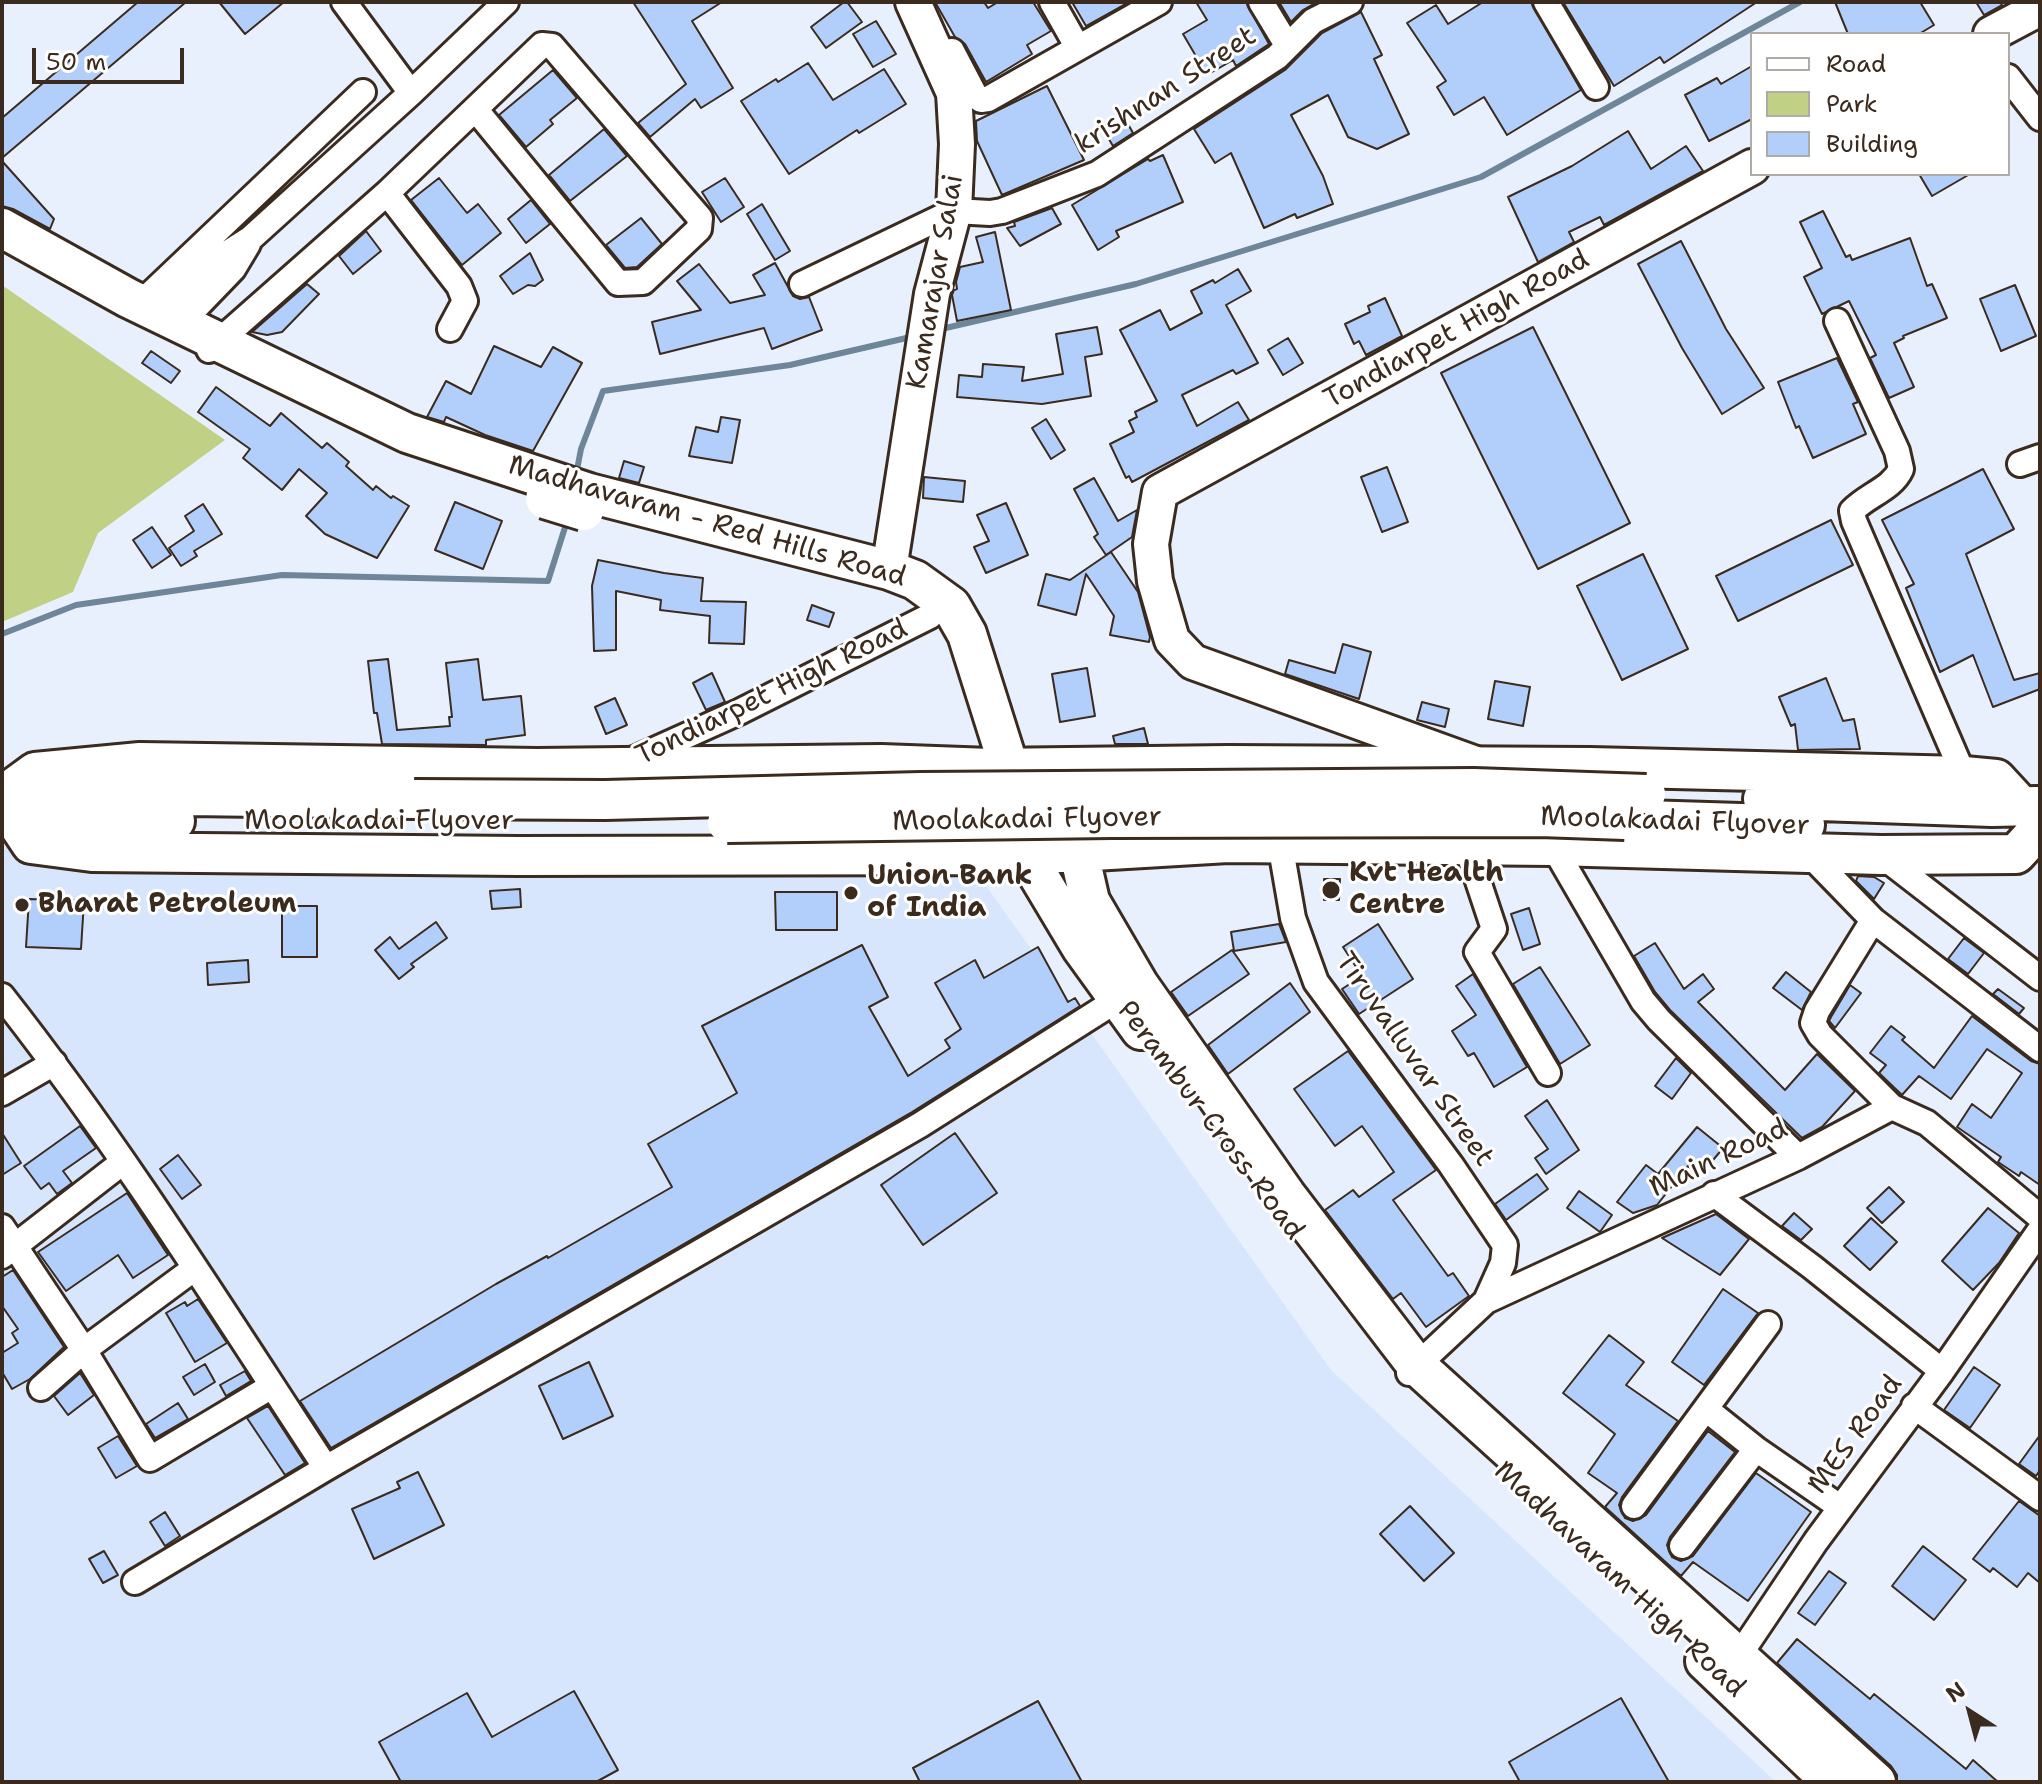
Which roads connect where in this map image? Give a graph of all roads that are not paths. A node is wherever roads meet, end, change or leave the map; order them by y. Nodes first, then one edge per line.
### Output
1 (344, 2) edge
2 (506, 2) edge
3 (913, 2) edge
4 (925, 2) edge
5 (1052, 2) edge
6 (1159, 2) edge
7 (1261, 2) edge
8 (1350, 2) edge
9 (1546, 2) edge
10 (2040, 8) edge
11 (1995, 32) edge
12 (1287, 45) junction
13 (1078, 48) junction
14 (2010, 80) edge
15 (1596, 87) dead end
16 (363, 92) dead end
17 (411, 93) junction
18 (476, 110) junction
19 (2040, 118) edge
20 (1750, 168) edge
21 (387, 193) junction
22 (954, 211) junction
23 (2, 228) edge
24 (2, 251) edge
25 (802, 284) dead end
26 (160, 314) junction
27 (1837, 321) dead end
28 (450, 329) dead end
29 (211, 348) junction
30 (586, 502) junction
31 (889, 570) junction
32 (930, 616) junction
33 (881, 764) junction
34 (1228, 765) junction
35 (1000, 767) junction
36 (1484, 767) junction
37 (613, 768) junction
38 (1964, 776) junction
39 (6, 807) edge
40 (2035, 817) edge
41 (1228, 843) junction
42 (1280, 843) junction
43 (1466, 845) junction
44 (1553, 846) junction
45 (1807, 852) junction
46 (1079, 853) junction
47 (883, 854) junction
48 (1026, 855) junction
49 (1881, 855) junction
50 (1873, 920) junction
51 (2040, 978) edge
52 (1128, 992) junction
53 (2, 996) edge
54 (2040, 1049) edge
55 (54, 1063) junction
56 (1548, 1073) dead end
57 (2, 1093) edge
58 (1892, 1107) junction
59 (1798, 1157) junction
60 (123, 1162) junction
61 (1714, 1194) junction
62 (2040, 1217) edge
63 (2040, 1230) edge
64 (6, 1244) edge
65 (195, 1268) junction
66 (1486, 1301) junction
67 (1768, 1324) dead end
68 (84, 1350) junction
69 (1942, 1371) junction
70 (1410, 1372) junction
71 (272, 1386) junction
72 (41, 1388) dead end
73 (1914, 1406) junction
74 (1706, 1409) junction
75 (1756, 1449) junction
76 (326, 1468) junction
77 (2040, 1498) edge
78 (1634, 1506) dead end
79 (1840, 1507) junction
80 (1682, 1546) dead end
81 (135, 1582) dead end
82 (1731, 1667) junction
83 (1832, 1782) edge
84 (1876, 1782) edge

1 - 17 street
2 - 17 street
3 - 22 street, Kamarajar Salai
4 - 13 street
5 - 13 street
6 - 13 street
7 - 12 street
8 - 12 street, krishnan Street
9 - 15 street
10 - 11 street
12 - 22 street, krishnan Street
14 - 19 street
16 - 26 street
17 - 26 street
18 - 18 street
18 - 21 street
20 - 36 street, Tondiarpet High Road
21 - 28 street
21 - 29 street
22 - 25 street
22 - 31 street, Kamarajar Salai
23 - 26 main road, Madhavaram - Red Hills Road
24 - 29 main road, Madhavaram - Red Hills Road
26 - 29 main road, Madhavaram - Red Hills Road
27 - 38 street
29 - 30 main road, Madhavaram - Red Hills Road, bridge
30 - 31 main road, Madhavaram - Red Hills Road
30 - 32 main road, Madhavaram - Red Hills Road
31 - 35 main road, Madhavaram - Red Hills Road
32 - 35 main road, Madhavaram - Red Hills Road
32 - 37 street, Tondiarpet High Road
33 - 35 main road
33 - 37 main road
33 - 47 main road
34 - 35 main road
34 - 36 main road
34 - 41 main road
36 - 38 main road
37 - 39 main road
38 - 40 main road
39 - 40 main road, Moolakadai Flyover, bridge
39 - 47 main road
40 - 49 main road
41 - 42 main road
41 - 46 main road
42 - 43 main road
42 - 66 street, Tiruvalluvar Street
43 - 44 main road
43 - 56 street
44 - 45 main road
44 - 59 street
45 - 49 main road
45 - 50 street
46 - 48 main road
46 - 52 main road, Perambur Cross Road
47 - 48 main road
48 - 52 main road, Perambur Cross Road
49 - 51 street
50 - 54 street
50 - 58 street
52 - 70 main road, Perambur Cross Road
52 - 76 street
53 - 55 street
55 - 57 street
55 - 60 street
58 - 59 street, Main Road
58 - 62 street
59 - 61 street, Main Road
60 - 64 street
60 - 65 street
61 - 66 street, Main Road
61 - 69 street
63 - 69 street, MES Road
64 - 68 street
65 - 68 street
65 - 71 street
66 - 70 street, Main Road
67 - 74 street
68 - 71 street
68 - 72 street
69 - 73 street, MES Road
70 - 82 main road, Madhavaram High Road
71 - 76 street
73 - 77 street
73 - 79 street, MES Road
74 - 75 street
74 - 78 street
75 - 79 street
75 - 80 street
76 - 81 street
79 - 82 street, MES Road
82 - 83 main road, Madhavaram High Road
82 - 84 main road

